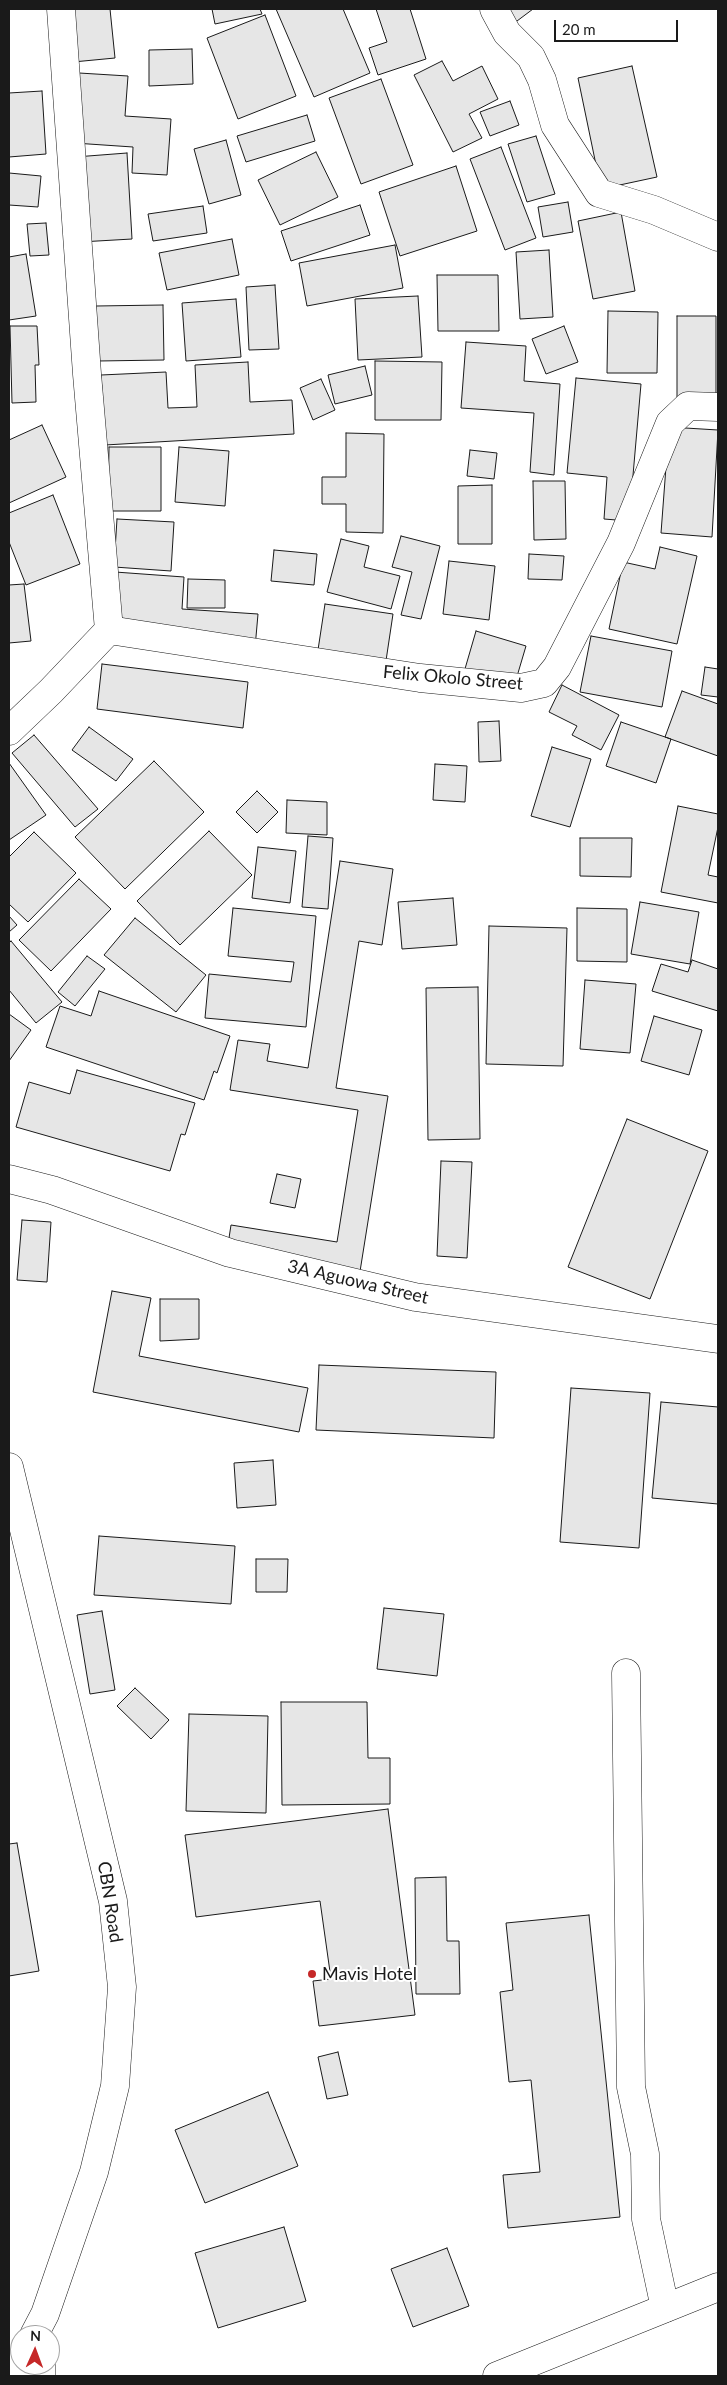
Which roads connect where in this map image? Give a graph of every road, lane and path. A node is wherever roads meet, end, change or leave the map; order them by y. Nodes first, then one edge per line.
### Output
1 (61, 9) edge
2 (494, 9) edge
3 (718, 237) edge
4 (718, 407) edge
5 (109, 630) junction
6 (9, 730) edge
7 (9, 1179) edge
8 (718, 1339) edge
9 (9, 1467) edge
10 (626, 1673) dead end
11 (718, 2287) edge
12 (664, 2308) junction
13 (42, 2325) edge
14 (496, 2376) edge

1 - 5 main road
2 - 3 main road
4 - 5 main road, Felix Okolo Street
5 - 6 main road
7 - 8 main road, 3A Aguowa Street
9 - 13 main road, CBN Road
10 - 12 main road
11 - 12 main road
12 - 14 main road

